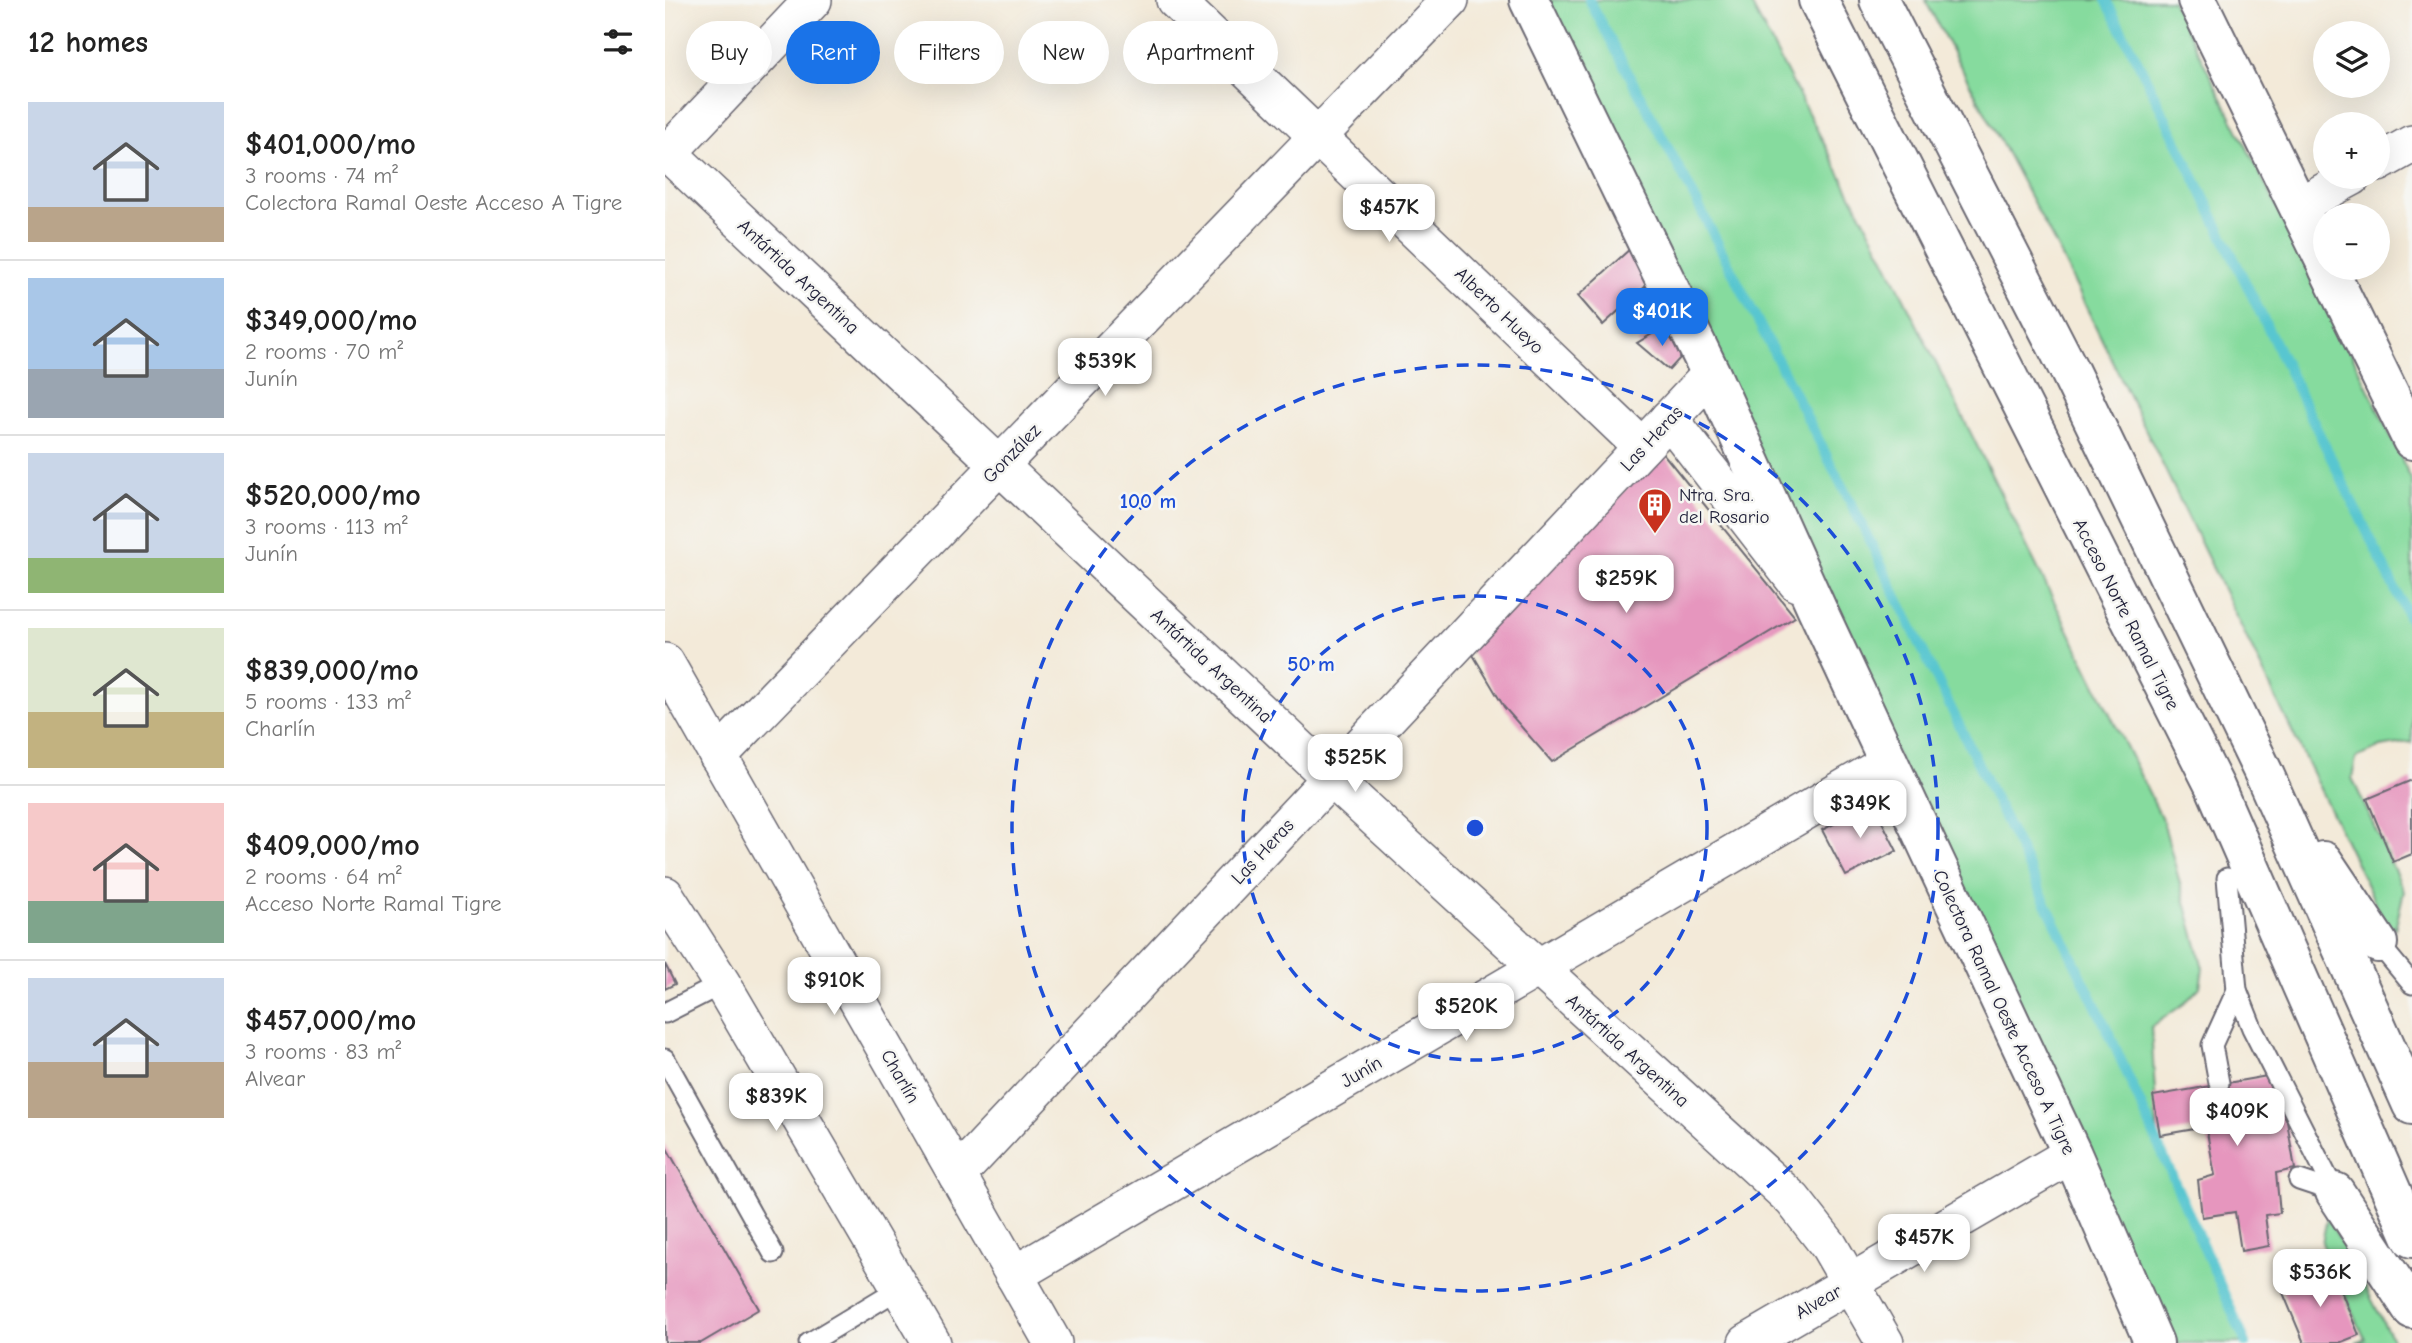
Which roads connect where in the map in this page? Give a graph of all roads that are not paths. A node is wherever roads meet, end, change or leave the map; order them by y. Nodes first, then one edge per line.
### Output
1 (813, 0) edge
2 (1175, 0) edge
3 (1450, 0) edge
4 (1529, 0) edge
5 (1818, 0) edge
6 (1879, 0) edge
7 (2197, 0) edge
8 (1318, 136) junction
9 (2412, 144) edge
10 (666, 153) edge
11 (2390, 156) edge
12 (2330, 189) edge
13 (2298, 206) junction
14 (2313, 237) edge
15 (2334, 280) edge
16 (1711, 374) junction
17 (1669, 418) junction
18 (2412, 440) edge
19 (2041, 442) junction
20 (1642, 447) junction
21 (999, 465) junction
22 (1817, 609) junction
23 (665, 662) edge
24 (718, 755) junction
25 (1889, 762) junction
26 (2265, 776) junction
27 (1331, 778) junction
28 (2227, 878) joint
29 (665, 895) edge
30 (2378, 943) joint
31 (1538, 968) junction
32 (722, 984) junction
33 (2412, 984) edge
34 (2237, 990) junction
35 (665, 1013) edge
36 (665, 1059) edge
37 (2219, 1083) dead end
38 (2412, 1105) edge
39 (2072, 1154) junction
40 (957, 1175) junction
41 (2299, 1180) dead end
42 (2335, 1192) junction
43 (2412, 1238) edge
44 (773, 1253) dead end
45 (1014, 1275) junction
46 (1850, 1283) junction
47 (899, 1288) junction
48 (2412, 1309) edge
49 (809, 1343) edge
50 (932, 1343) edge
51 (1053, 1343) edge
52 (1747, 1343) edge
53 (1885, 1343) edge
54 (2154, 1343) edge

1 - 10 street
2 - 8 street, Alberto Hueyo
3 - 8 street, González
4 - 16 main road, Colectora Ramal Oeste Acceso A Tigre
5 - 19 main road, Acceso Norte Ramal Tigre
6 - 26 main road
7 - 13 main road
8 - 20 street, Alberto Hueyo
8 - 21 street, González
9 - 11 street
10 - 21 street, Antártida Argentina
12 - 13 street
13 - 14 main road
15 - 18 main road
16 - 17 street, Las Heras
16 - 22 main road, Colectora Ramal Oeste Acceso A Tigre
17 - 20 street, Las Heras
17 - 22 street
19 - 28 main road
19 - 43 main road, Acceso Norte Ramal Tigre
20 - 27 street, Las Heras
21 - 24 street, González
21 - 27 street, Antártida Argentina
22 - 25 main road, Colectora Ramal Oeste Acceso A Tigre
23 - 24 street, Charlín
24 - 40 street, Charlín
25 - 31 street, Junín
25 - 39 main road, Colectora Ramal Oeste Acceso A Tigre
26 - 30 main road
26 - 38 main road
27 - 31 street, Antártida Argentina
27 - 40 street, Las Heras
28 - 34 lane
29 - 32 street
30 - 33 lane
31 - 45 street, Junín
31 - 46 street, Antártida Argentina
32 - 35 lane
32 - 47 street
34 - 37 lane
34 - 42 lane
36 - 44 lane
39 - 46 street, Alvear
39 - 54 main road, Colectora Ramal Oeste Acceso A Tigre
40 - 45 street, Charlín
41 - 42 lane
42 - 48 main road
45 - 51 street, Charlín
46 - 52 street, Alvear
46 - 53 street, Antártida Argentina
47 - 49 lane
47 - 50 street

